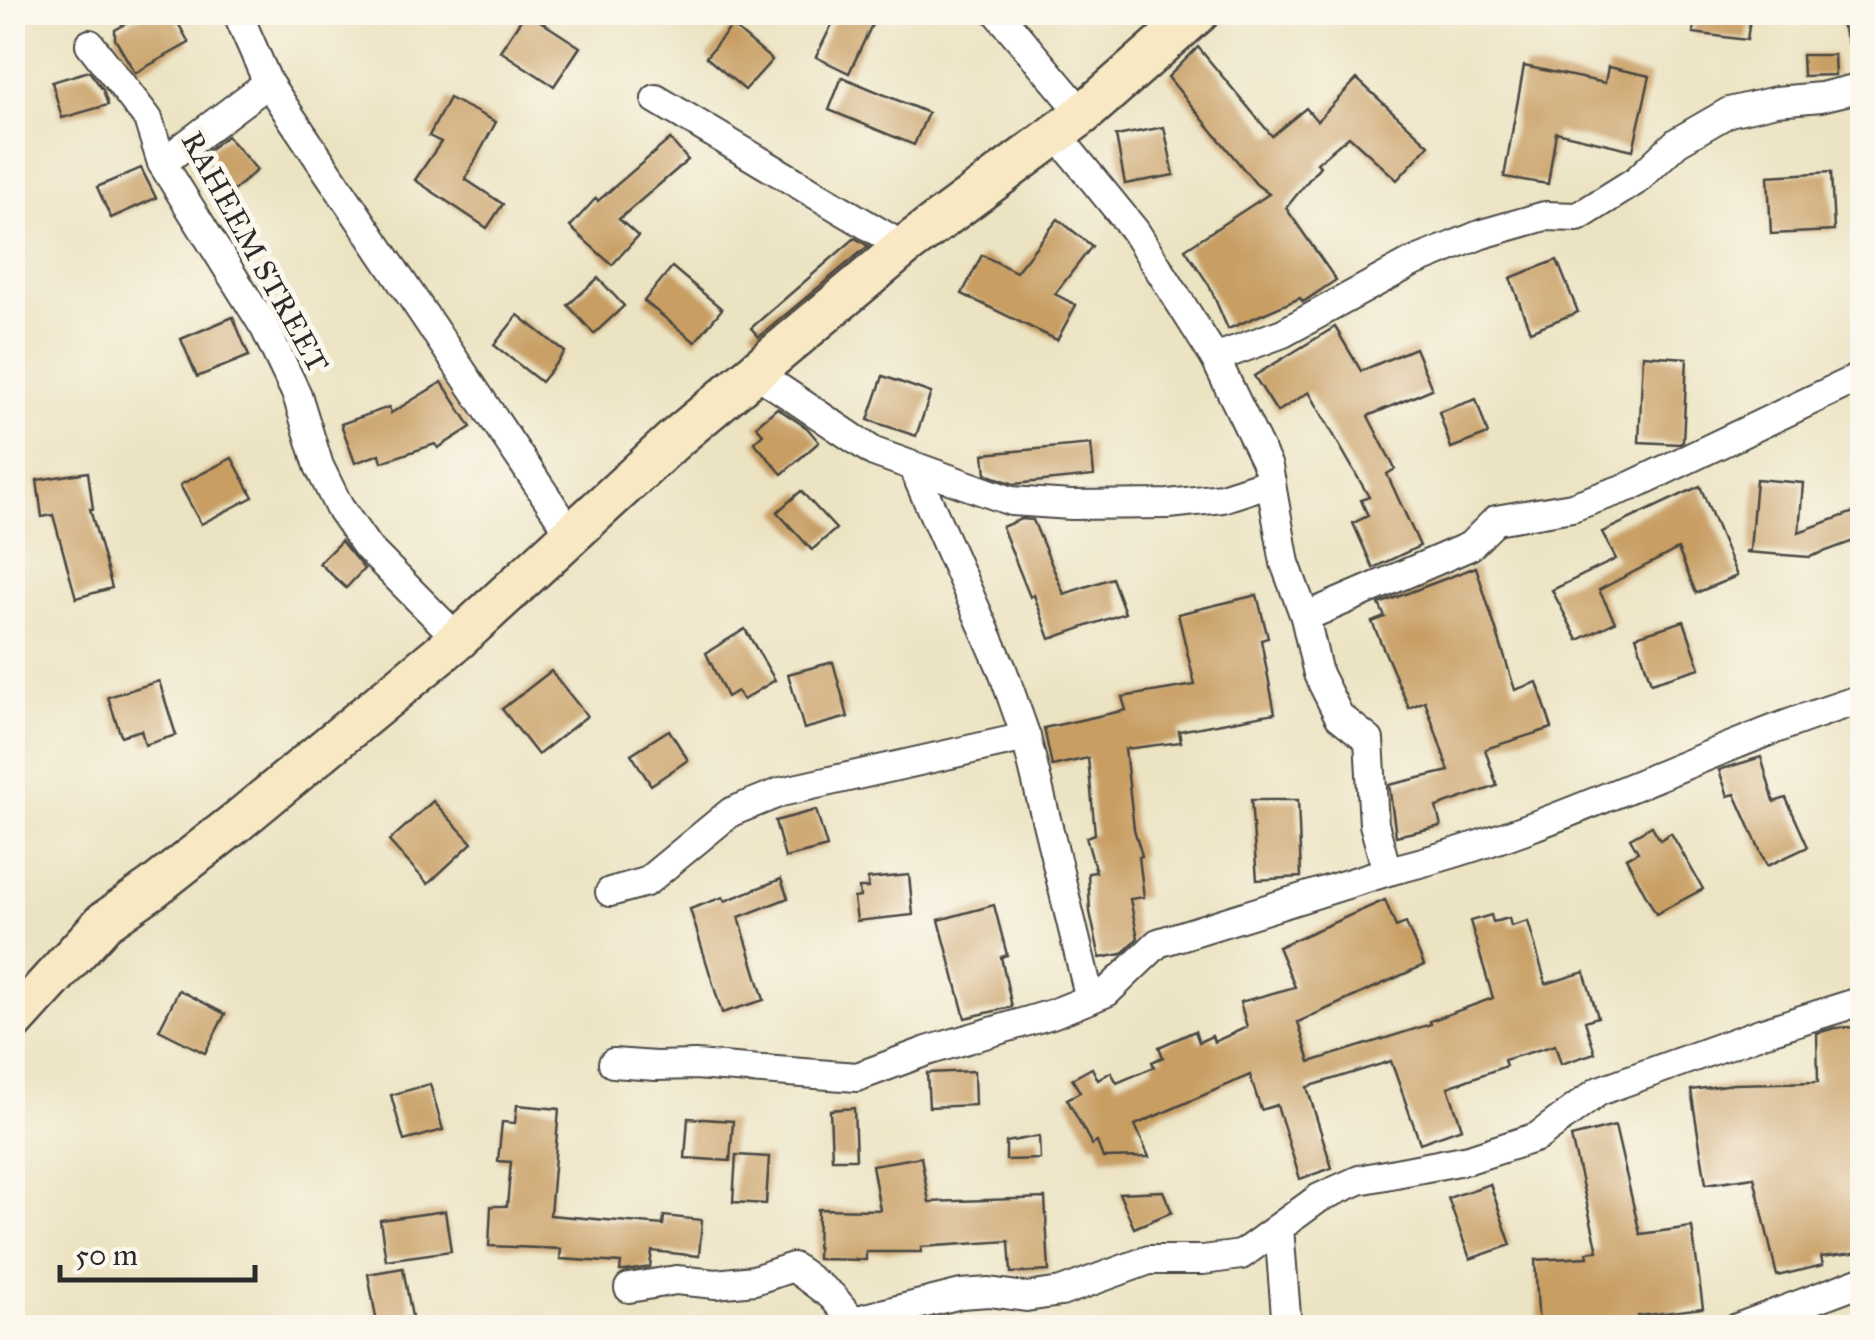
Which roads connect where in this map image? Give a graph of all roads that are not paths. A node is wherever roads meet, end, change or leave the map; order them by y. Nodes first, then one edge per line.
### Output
1 (237, 12) edge
2 (997, 12) edge
3 (1199, 12) edge
4 (90, 44) dead end
5 (268, 83) junction
6 (1862, 86) edge
7 (656, 98) dead end
8 (1070, 124) junction
9 (162, 163) junction
10 (904, 247) junction
11 (1215, 358) junction
12 (755, 372) junction
13 (1862, 376) edge
14 (913, 467) junction
15 (1270, 482) junction
16 (572, 535) junction
17 (1305, 618) junction
18 (458, 639) junction
19 (1862, 700) edge
20 (1026, 738) junction
21 (1392, 870) junction
22 (610, 892) dead end
23 (1090, 999) junction
24 (1862, 1001) edge
25 (12, 1023) edge
26 (613, 1063) dead end
27 (1279, 1228) junction
28 (1862, 1282) edge
29 (628, 1288) dead end
30 (1750, 1325) edge
31 (1287, 1328) edge

1 - 5 street
2 - 8 street
3 - 8 street
4 - 9 street, RAHEEM STREET
5 - 9 street
5 - 16 street
6 - 11 street
7 - 10 street
8 - 10 street
8 - 11 street
9 - 18 street, RAHEEM STREET
10 - 12 street
11 - 15 street
12 - 14 street
12 - 16 street
13 - 17 street
14 - 15 street
14 - 20 street
15 - 17 street
16 - 18 street
17 - 21 street
18 - 25 street
19 - 21 street
20 - 22 street
20 - 23 street
21 - 23 street
23 - 26 street
24 - 27 street
27 - 29 street
27 - 31 street
28 - 30 street

